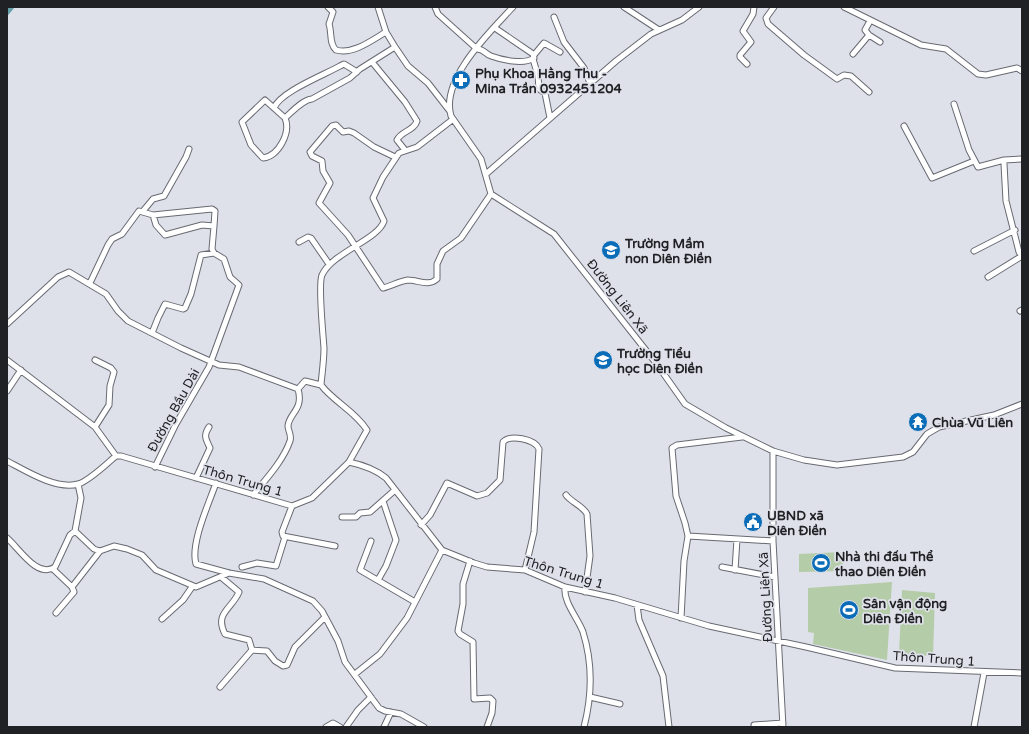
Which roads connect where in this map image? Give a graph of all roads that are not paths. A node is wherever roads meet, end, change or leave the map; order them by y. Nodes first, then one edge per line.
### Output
1 (328, 7) edge
2 (378, 7) edge
3 (435, 7) edge
4 (513, 7) edge
5 (624, 7) edge
6 (699, 7) edge
7 (754, 7) edge
8 (774, 7) edge
9 (844, 7) edge
10 (554, 17) dead end
11 (870, 21) junction
12 (495, 28) junction
13 (659, 30) junction
14 (386, 32) junction
15 (869, 35) junction
16 (880, 42) dead end
17 (395, 47) junction
18 (477, 49) junction
19 (560, 52) dead end
20 (853, 54) dead end
21 (533, 57) junction
22 (372, 62) junction
23 (747, 64) dead end
24 (1022, 71) edge
25 (357, 72) junction
26 (590, 83) junction
27 (869, 92) dead end
28 (954, 104) dead end
29 (274, 108) junction
30 (449, 110) junction
31 (285, 118) junction
32 (550, 118) junction
33 (452, 120) junction
34 (904, 126) dead end
35 (189, 149) dead end
36 (404, 150) junction
37 (395, 157) junction
38 (1022, 159) edge
39 (1004, 160) junction
40 (974, 161) junction
41 (486, 174) junction
42 (491, 194) junction
43 (143, 211) junction
44 (153, 215) junction
45 (214, 226) junction
46 (1014, 230) junction
47 (299, 242) dead end
48 (355, 246) junction
49 (974, 251) dead end
50 (214, 253) junction
51 (329, 264) junction
52 (988, 277) dead end
53 (90, 283) junction
54 (7, 324) edge
55 (152, 333) junction
56 (7, 360) edge
57 (95, 360) dead end
58 (211, 362) junction
59 (21, 370) junction
60 (320, 385) junction
61 (298, 389) junction
62 (7, 391) edge
63 (1022, 404) edge
64 (95, 426) junction
65 (210, 428) dead end
66 (742, 437) junction
67 (773, 451) junction
68 (116, 456) junction
69 (7, 461) edge
70 (349, 462) junction
71 (155, 467) junction
72 (196, 478) junction
73 (216, 483) junction
74 (78, 484) junction
75 (394, 490) junction
76 (253, 495) junction
77 (566, 495) dead end
78 (383, 501) junction
79 (292, 506) junction
80 (342, 517) dead end
81 (421, 524) junction
82 (75, 531) junction
83 (688, 536) junction
84 (285, 537) junction
85 (7, 538) edge
86 (737, 539) junction
87 (371, 541) dead end
88 (773, 541) junction
89 (335, 546) dead end
90 (442, 550) junction
91 (100, 551) junction
92 (470, 561) junction
93 (242, 567) dead end
94 (722, 567) dead end
95 (53, 569) junction
96 (525, 570) junction
97 (735, 570) junction
98 (229, 573) junction
99 (221, 577) junction
100 (775, 577) junction
101 (378, 580) junction
102 (565, 586) junction
103 (72, 587) junction
104 (192, 587) junction
105 (585, 592) junction
106 (415, 602) junction
107 (637, 605) junction
108 (56, 614) dead end
109 (325, 617) junction
110 (681, 618) junction
111 (162, 619) dead end
112 (779, 641) junction
113 (252, 650) junction
114 (984, 673) junction
115 (1022, 673) edge
116 (355, 674) junction
117 (220, 687) dead end
118 (371, 698) junction
119 (590, 698) junction
120 (620, 704) dead end
121 (391, 712) junction
122 (754, 725) dead end
123 (783, 725) edge
124 (326, 727) edge
125 (340, 727) edge
126 (346, 727) edge
127 (384, 727) edge
128 (424, 727) edge
129 (487, 727) edge
130 (584, 727) edge
131 (669, 727) edge
132 (974, 727) edge

1 - 14 street
2 - 14 street
3 - 18 street
4 - 12 street
5 - 13 street
6 - 13 street
7 - 23 street
8 - 27 street
9 - 11 street
10 - 26 street
11 - 15 street
11 - 24 street
12 - 18 street
12 - 21 street
13 - 26 street
14 - 17 street
15 - 16 street
15 - 20 street
17 - 22 street
17 - 30 street
18 - 21 street
18 - 30 street
19 - 21 street
21 - 32 street
22 - 25 street
22 - 36 street
25 - 29 street
25 - 31 street
26 - 32 street
28 - 40 street
29 - 31 street
29 - 31 street
30 - 33 street
32 - 41 street
33 - 36 street
33 - 41 street
34 - 40 street
35 - 43 street
36 - 37 street
37 - 48 street
37 - 48 street
38 - 39 street
39 - 40 street
39 - 46 street
41 - 42 street
42 - 48 street
42 - 66 street, Đường Liên Xã
43 - 44 street
43 - 53 street
44 - 45 street
44 - 45 street
45 - 50 street
46 - 49 street
46 - 52 street
47 - 51 street
48 - 51 street
50 - 55 street
50 - 58 street, Đường Bầu Dài
51 - 60 street
53 - 54 street
53 - 55 street
55 - 58 street
56 - 59 street
57 - 64 street
58 - 61 street
58 - 71 street, Đường Bầu Dài
59 - 62 street
59 - 64 street
60 - 61 street
60 - 70 street
61 - 76 street
63 - 67 street
64 - 68 street
65 - 72 street
66 - 67 street, Đường Liên Xã
66 - 83 street
67 - 88 street, Đường Liên Xã
68 - 71 street, Đường Bầu Dài
68 - 74 street
69 - 74 street
70 - 75 street, Thôn Trung 1
70 - 79 street, Thôn Trung 1
71 - 72 street, Thôn Trung 1
72 - 73 street, Thôn Trung 1
73 - 76 street, Thôn Trung 1
73 - 98 street
74 - 82 street
75 - 78 street
75 - 81 street, Thôn Trung 1
76 - 79 street, Thôn Trung 1
77 - 105 street
78 - 80 street
78 - 101 street
79 - 84 street
81 - 90 street, Thôn Trung 1
81 - 96 street
82 - 91 street
82 - 95 street
83 - 86 street
83 - 110 street
84 - 89 street
84 - 93 street
85 - 95 street
86 - 88 street
86 - 97 street
87 - 101 street
88 - 100 street, Đường Liên Xã
90 - 92 street, Thôn Trung 1
90 - 106 street
91 - 103 street
91 - 104 street
92 - 96 street, Thôn Trung 1
92 - 129 street
94 - 97 street
95 - 103 street
96 - 102 street, Thôn Trung 1
97 - 100 street
98 - 99 street
98 - 109 street
99 - 104 street
99 - 113 street
100 - 112 street, Đường Liên Xã
101 - 106 street
102 - 105 street, Thôn Trung 1
102 - 119 street
103 - 108 street
104 - 111 street
105 - 107 street, Thôn Trung 1
106 - 116 street
107 - 110 street, Thôn Trung 1
107 - 131 street
109 - 113 street
109 - 116 street
110 - 112 street, Thôn Trung 1
112 - 114 street, Thôn Trung 1
112 - 123 street, Đường Liên Xã
113 - 117 street
114 - 115 street, Thôn Trung 1
114 - 132 street
116 - 118 street
118 - 121 street
118 - 126 street
119 - 120 street
119 - 130 street
121 - 127 street
121 - 128 street
122 - 123 street
124 - 125 street

